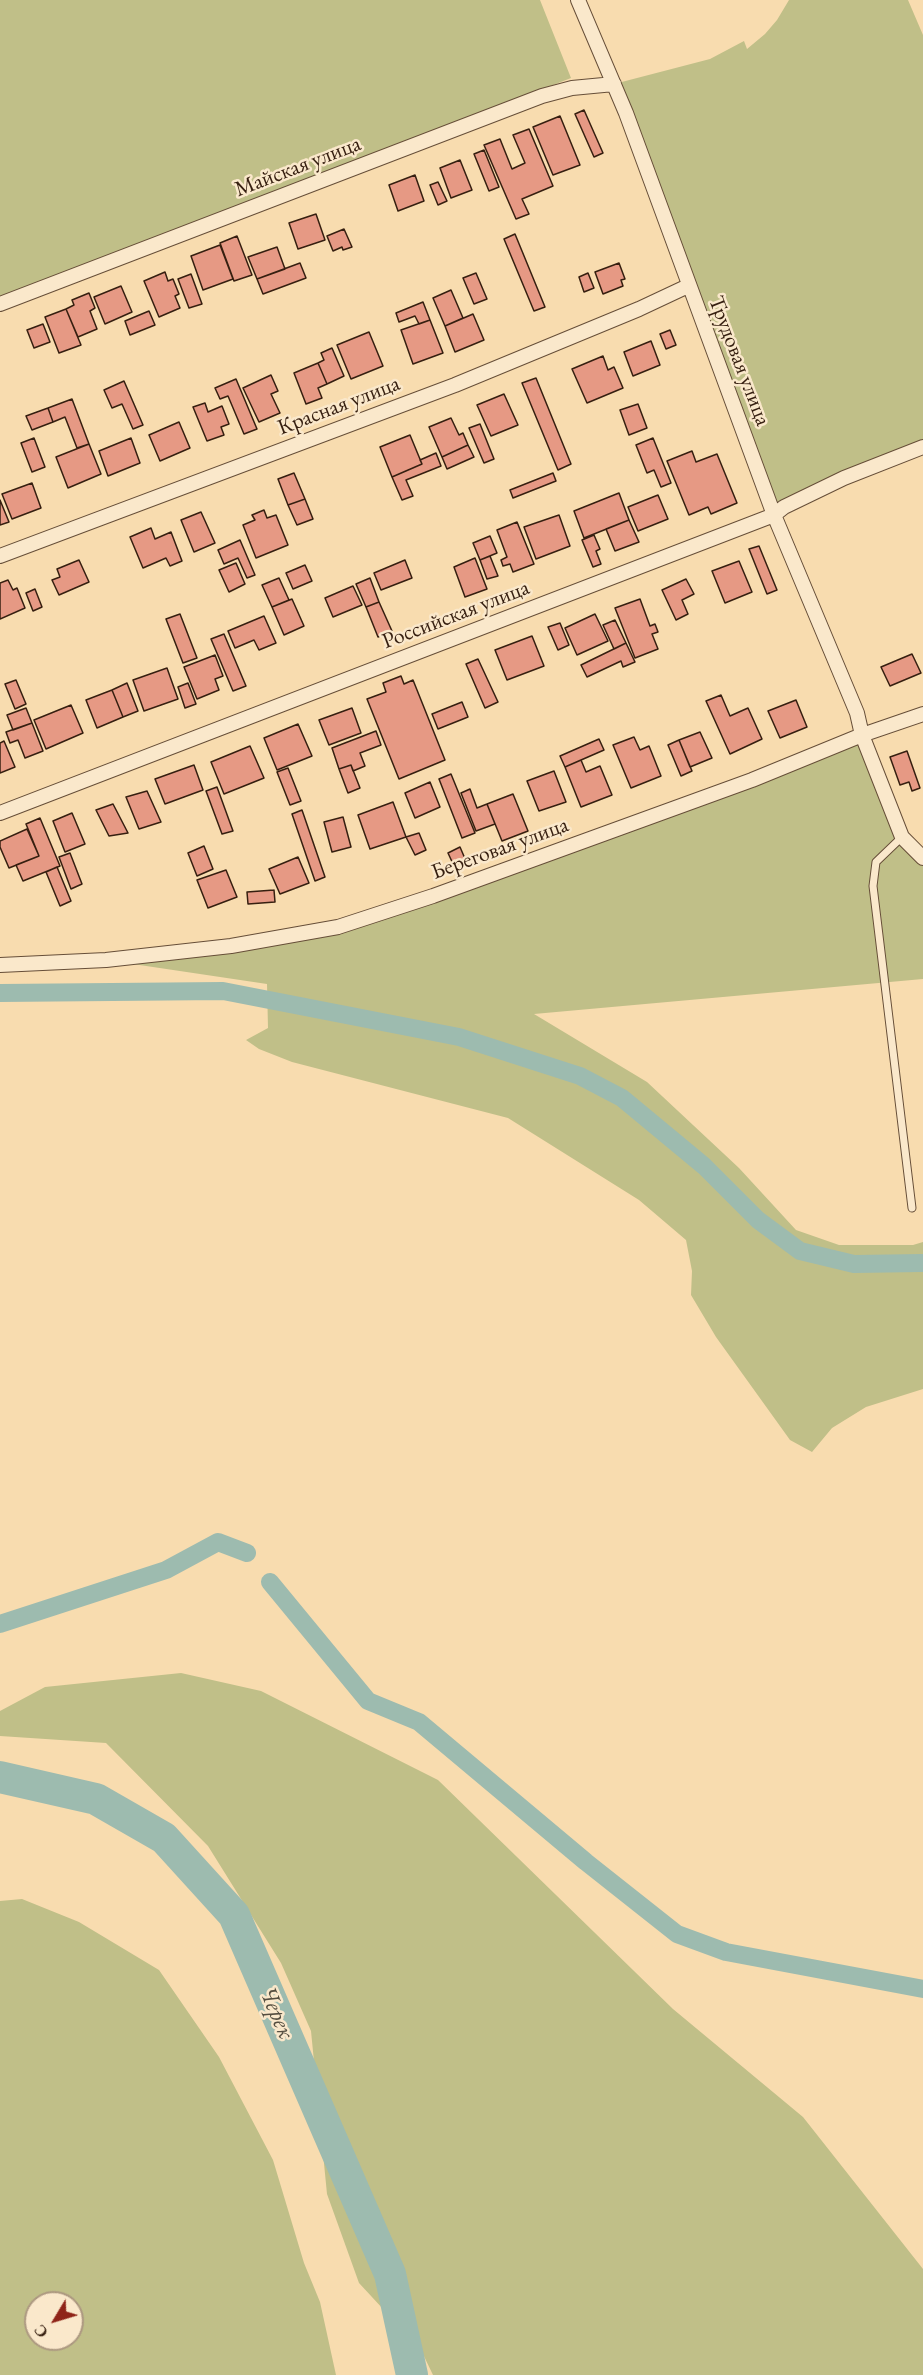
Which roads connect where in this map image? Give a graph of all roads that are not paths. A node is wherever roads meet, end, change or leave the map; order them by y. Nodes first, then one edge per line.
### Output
1 (579, 0) edge
2 (614, 84) junction
3 (688, 286) junction
4 (0, 304) edge
5 (923, 447) edge
6 (774, 515) junction
7 (0, 556) edge
8 (923, 714) edge
9 (862, 735) junction
10 (0, 813) edge
11 (902, 837) junction
12 (923, 858) edge
13 (0, 965) edge
14 (912, 1208) dead end

1 - 2 street, Трудовая улица
2 - 3 street, Трудовая улица
2 - 4 street, Майская улица
3 - 6 street, Трудовая улица
3 - 7 street, Красная улица
5 - 6 street, Российская улица
6 - 9 street, Трудовая улица
6 - 10 street, Российская улица
8 - 9 street, Береговая улица
9 - 11 street
9 - 13 street, Береговая улица
11 - 12 street
11 - 14 lane

